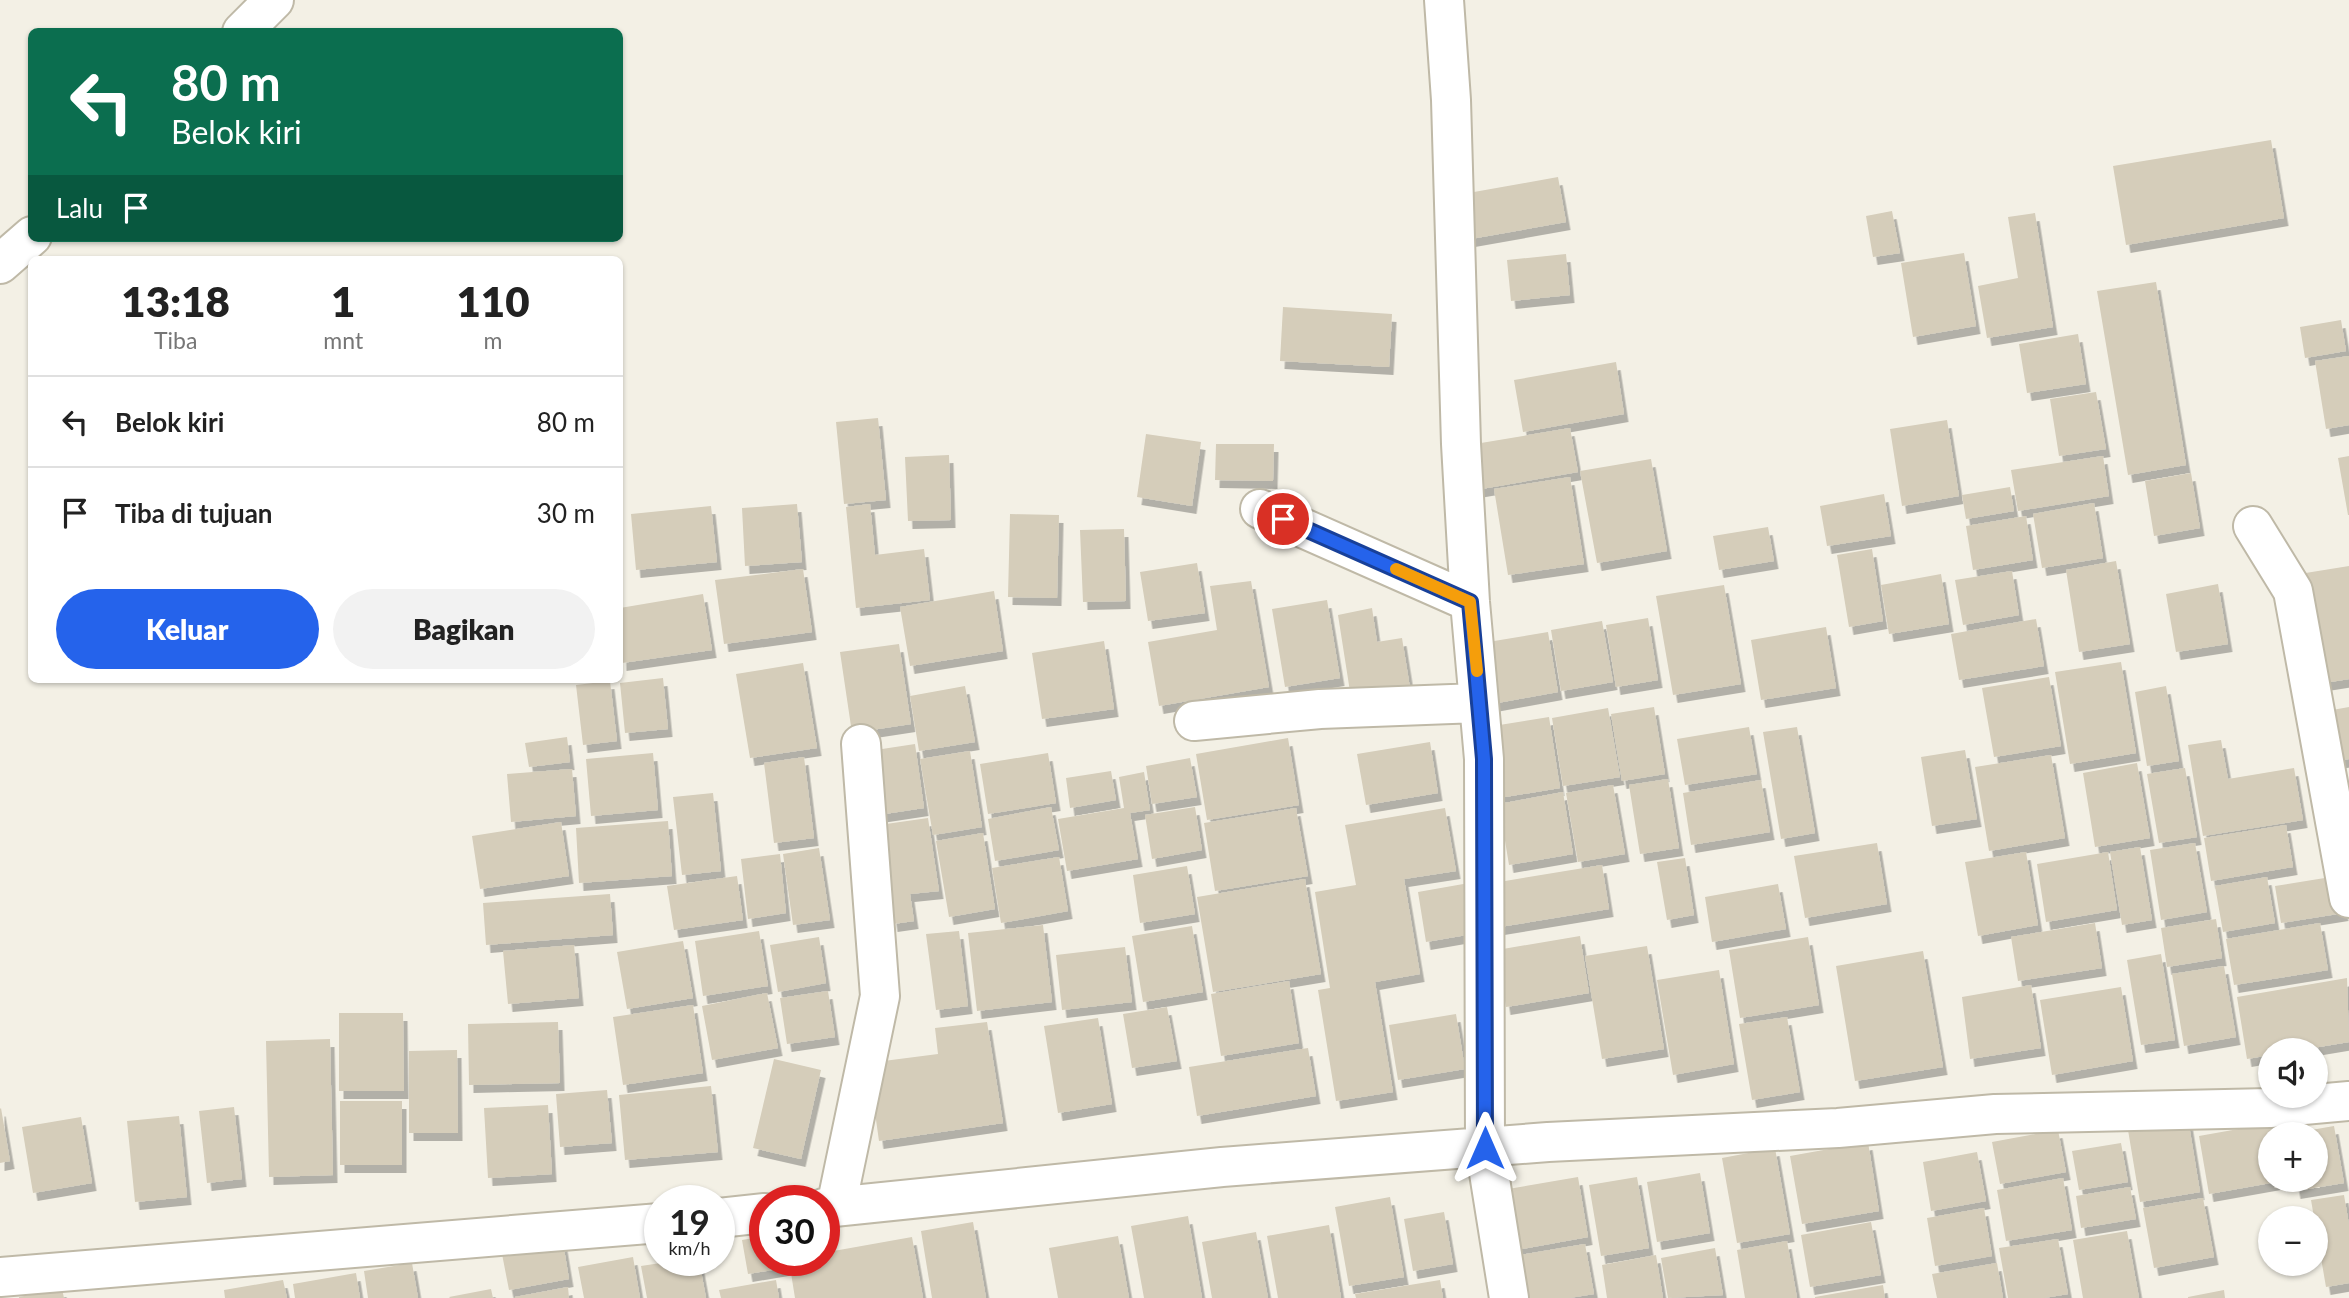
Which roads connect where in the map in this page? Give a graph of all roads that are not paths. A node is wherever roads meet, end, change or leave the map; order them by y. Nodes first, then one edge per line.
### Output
1 (274, 0) edge
2 (1444, 0) edge
3 (246, 28) edge
4 (28, 240) edge
5 (0, 264) edge
6 (1260, 509) dead end
7 (2253, 526) dead end
8 (1470, 602) junction
9 (1478, 703) junction
10 (1194, 721) dead end
11 (862, 744) dead end
12 (2349, 898) edge
13 (2349, 1101) edge
14 (1485, 1148) junction
15 (835, 1185) edge
16 (840, 1206) edge
17 (644, 1224) edge
18 (0, 1277) edge
19 (1509, 1298) edge

1 - 3 street
2 - 8 street
4 - 5 street
6 - 8 street
7 - 12 street
8 - 9 street
9 - 10 street
9 - 14 street
11 - 15 street
13 - 14 street
14 - 16 street
14 - 19 street
17 - 18 street

